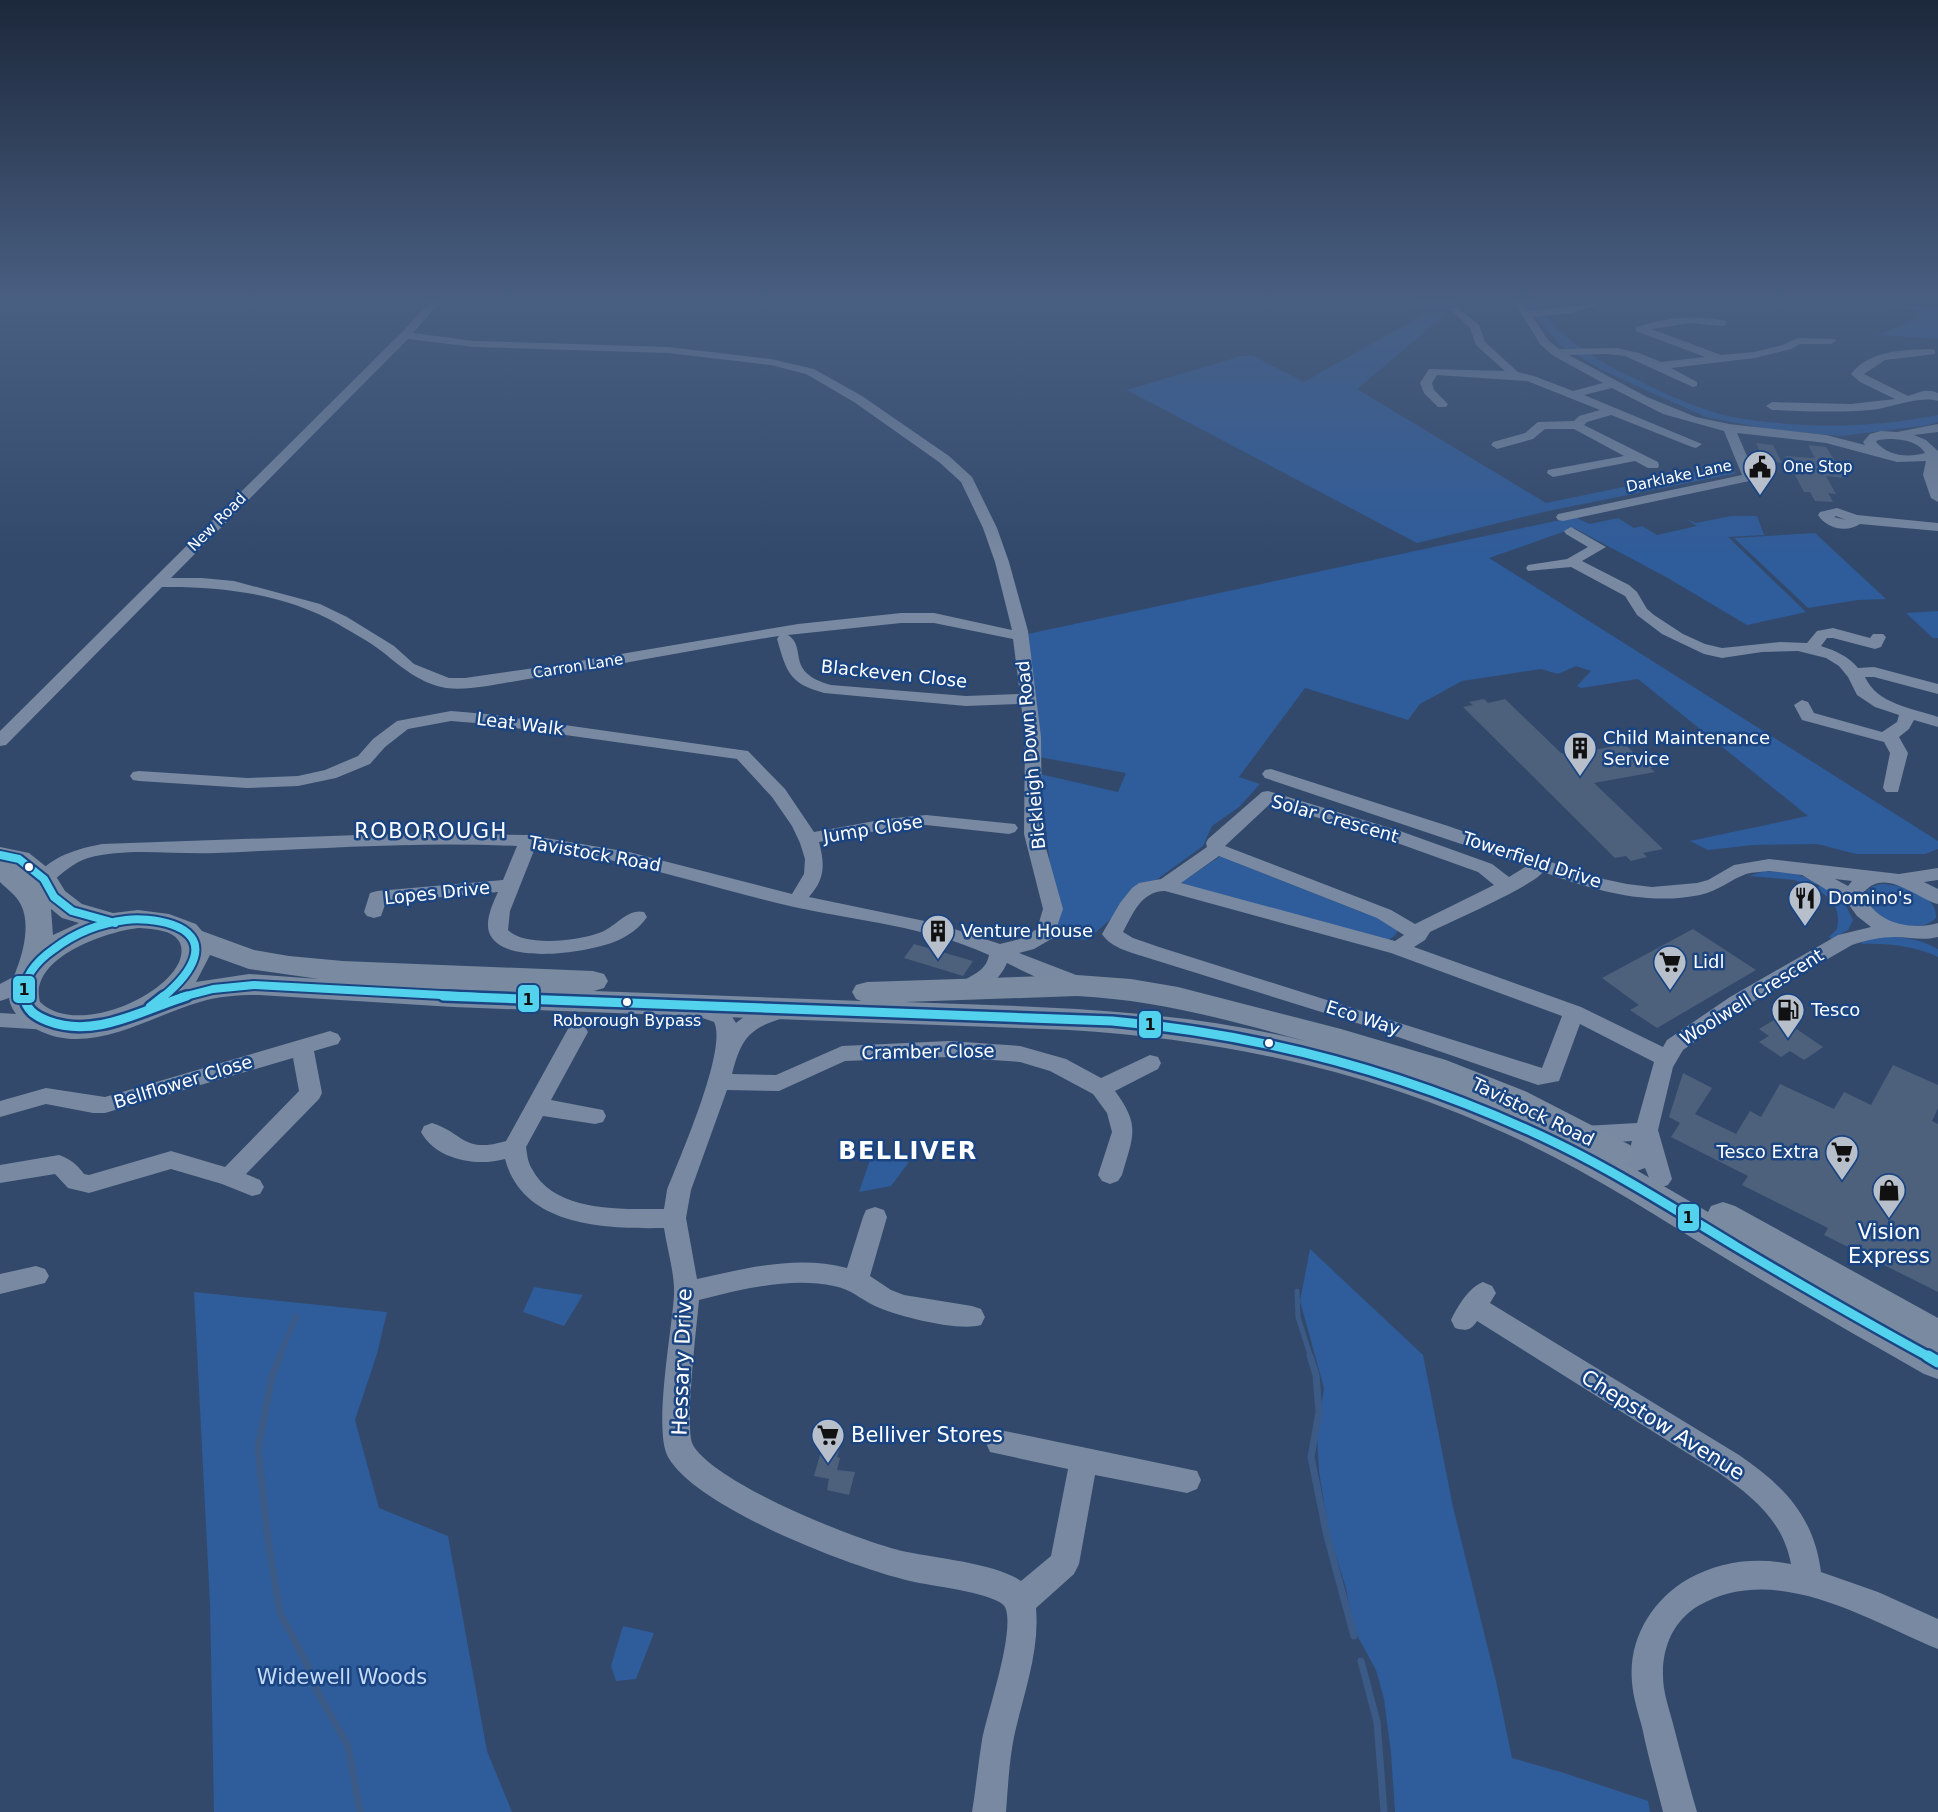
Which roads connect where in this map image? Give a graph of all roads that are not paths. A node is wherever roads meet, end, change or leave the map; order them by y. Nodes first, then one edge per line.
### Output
1 (352, 388) edge
2 (842, 388) edge
3 (1427, 388) edge
4 (1554, 388) edge
5 (1600, 388) edge
6 (1621, 388) edge
7 (1880, 388) edge
8 (1934, 393) edge
9 (1572, 395) junction
10 (1909, 401) junction
11 (1457, 402) dead end
12 (1442, 404) junction
13 (1424, 405) dead end
14 (1772, 406) dead end
15 (1613, 410) junction
16 (1577, 425) junction
17 (1729, 428) junction
18 (1935, 429) edge
19 (1890, 435) junction
20 (1870, 439) junction
21 (1826, 440) junction
22 (1696, 444) dead end
23 (1497, 445) dead end
24 (1930, 451) junction
25 (1881, 453) junction
26 (1636, 457) junction
27 (1900, 458) junction
28 (1653, 465) dead end
29 (1573, 470) junction
30 (1553, 473) dead end
31 (1930, 475) junction
32 (1585, 478) dead end
33 (1938, 498) edge
34 (1563, 517) dead end
35 (1855, 519) dead end
36 (1938, 526) edge
37 (1571, 531) dead end
38 (1573, 562) junction
39 (1533, 568) dead end
40 (156, 583) junction
41 (1020, 633) junction
42 (1878, 637) dead end
43 (785, 639) dead end
44 (1812, 648) junction
45 (1854, 673) junction
46 (1938, 689) edge
47 (1028, 699) junction
48 (1907, 713) junction
49 (1802, 714) dead end
50 (1938, 722) edge
51 (1890, 736) junction
52 (0, 741) edge
53 (1271, 774) dead end
54 (139, 776) dead end
55 (1892, 788) dead end
56 (1009, 828) dead end
57 (807, 839) junction
58 (528, 841) junction
59 (1217, 849) junction
60 (0, 855) edge
61 (0, 864) edge
62 (1538, 864) junction
63 (1797, 867) junction
64 (1938, 874) edge
65 (1873, 878) junction
66 (44, 879) junction
67 (1896, 879) junction
68 (1159, 884) junction
69 (510, 885) junction
70 (1508, 886) junction
71 (376, 897) dead end
72 (1938, 898) edge
73 (796, 901) junction
74 (1858, 904) junction
75 (637, 917) dead end
76 (114, 923) junction
77 (1938, 930) edge
78 (1907, 932) junction
79 (1418, 935) junction
80 (192, 938) junction
81 (1845, 940) junction
82 (1938, 945) edge
83 (1398, 948) junction
84 (999, 951) junction
85 (30, 972) junction
86 (1089, 986) junction
87 (963, 990) junction
88 (0, 994) edge
89 (660, 1003) junction
90 (150, 1007) junction
91 (822, 1008) junction
92 (1574, 1012) junction
93 (0, 1020) edge
94 (51, 1024) junction
95 (577, 1032) dead end
96 (330, 1039) dead end
97 (302, 1046) junction
98 (728, 1047) junction
99 (1666, 1059) junction
100 (1150, 1063) dead end
101 (719, 1081) junction
102 (1101, 1088) junction
103 (535, 1106) junction
104 (0, 1109) edge
105 (595, 1116) dead end
106 (1647, 1130) junction
107 (432, 1132) dead end
108 (1583, 1135) junction
109 (514, 1148) junction
110 (1635, 1172) junction
111 (0, 1174) edge
112 (1110, 1175) dead end
113 (229, 1177) junction
114 (252, 1187) dead end
115 (875, 1217) dead end
116 (674, 1218) junction
117 (36, 1276) dead end
118 (856, 1281) junction
119 (0, 1284) edge
120 (687, 1292) junction
121 (1474, 1306) dead end
122 (972, 1317) dead end
123 (1938, 1337) edge
124 (1938, 1362) edge
125 (1000, 1443) dead end
126 (1084, 1460) junction
127 (1187, 1480) dead end
128 (1807, 1581) junction
129 (1020, 1602) junction
130 (1938, 1634) edge
131 (988, 1812) edge
132 (1680, 1812) edge

1 - 40 street, New Road
2 - 41 street, Bickleigh Down Road
3 - 12 street
4 - 9 street
5 - 9 street
6 - 17 street
7 - 10 street
8 - 10 street
9 - 15 street
10 - 14 street
11 - 12 street
12 - 13 street
15 - 16 street
15 - 22 street
16 - 23 street
16 - 26 street
17 - 21 street
17 - 34 street, Darklake Lane
18 - 19 street
18 - 24 street
19 - 20 street
19 - 24 street
20 - 21 street
20 - 25 street
21 - 25 street
24 - 27 street
24 - 31 street
25 - 27 street
26 - 28 street
26 - 29 street
27 - 31 street
29 - 30 street
29 - 32 street
31 - 33 street
35 - 36 street
37 - 38 street
38 - 39 street
38 - 44 street
40 - 41 street, Carron Lane
40 - 52 street, New Road
41 - 47 street, Bickleigh Down Road
42 - 44 street
43 - 47 street, Blackeven Close
44 - 45 street
45 - 46 street
45 - 48 street
47 - 84 street, Bickleigh Down Road
48 - 50 street
48 - 51 street
49 - 51 street
51 - 55 street
53 - 62 street, Towerfield Drive
54 - 57 street, Leat Walk
56 - 57 street, Jump Close
57 - 73 street, Leat Walk
58 - 66 street, Tavistock Road
58 - 69 street
58 - 73 street, Tavistock Road
59 - 68 street
59 - 70 street, Solar Crescent
59 - 79 street
60 - 66 highway, Tavistock Road
61 - 85 highway, Tavistock Road
62 - 63 street, Towerfield Drive
62 - 70 street
63 - 65 street, Towerfield Drive
63 - 74 street, Towerfield Drive
64 - 67 street
65 - 67 street, Towerfield Drive
65 - 74 street, Woolwell Crescent
66 - 76 highway, Tavistock Road
67 - 72 street
68 - 83 street
68 - 92 street, Eco Way
69 - 71 street, Lopes Drive
69 - 75 street
70 - 79 street
73 - 84 street, Tavistock Road
74 - 78 street, Towerfield Drive
74 - 81 street, Woolwell Crescent
76 - 80 highway, Tavistock Road
76 - 85 highway, Tavistock Road
77 - 78 street, Woolwell Crescent
78 - 81 street, Woolwell Crescent
78 - 82 street, Towerfield Drive
79 - 83 street
80 - 87 highway, Tavistock Road
80 - 90 highway, Tavistock Road
81 - 99 street, Woolwell Crescent
83 - 92 street
84 - 86 street, Tavistock Road
84 - 87 street, Tavistock Road
85 - 88 street
85 - 94 highway, Tavistock Road
86 - 87 highway, Tavistock Road
86 - 108 highway, Tavistock Road
89 - 90 highway, Tavistock Road
89 - 91 highway, Tavistock Road
89 - 98 street, Hessary Drive
90 - 94 highway, Tavistock Road
91 - 98 street, Hessary Drive
91 - 110 highway, Tavistock Road
92 - 99 street
93 - 94 street
95 - 103 street
96 - 97 street, Bellflower Close
97 - 104 street, Bellflower Close
97 - 113 street
98 - 101 street, Hessary Drive
99 - 106 street, Woolwell Crescent
100 - 102 street
101 - 102 street, Cramber Close
101 - 116 street, Hessary Drive
102 - 112 street, Cramber Close
103 - 105 street
103 - 109 street
106 - 108 street
106 - 110 street, Woolwell Crescent
107 - 109 street
108 - 110 highway, Tavistock Road
109 - 116 street
110 - 123 highway, Tavistock Road
110 - 124 highway, Tavistock Road
111 - 113 street
113 - 114 street
115 - 118 street
116 - 120 street, Hessary Drive
117 - 119 street
118 - 120 street
118 - 122 street
120 - 129 street, Hessary Drive
121 - 128 street, Chepstow Avenue
125 - 126 street
126 - 127 street
126 - 129 street
128 - 130 street
128 - 132 street
129 - 131 street

